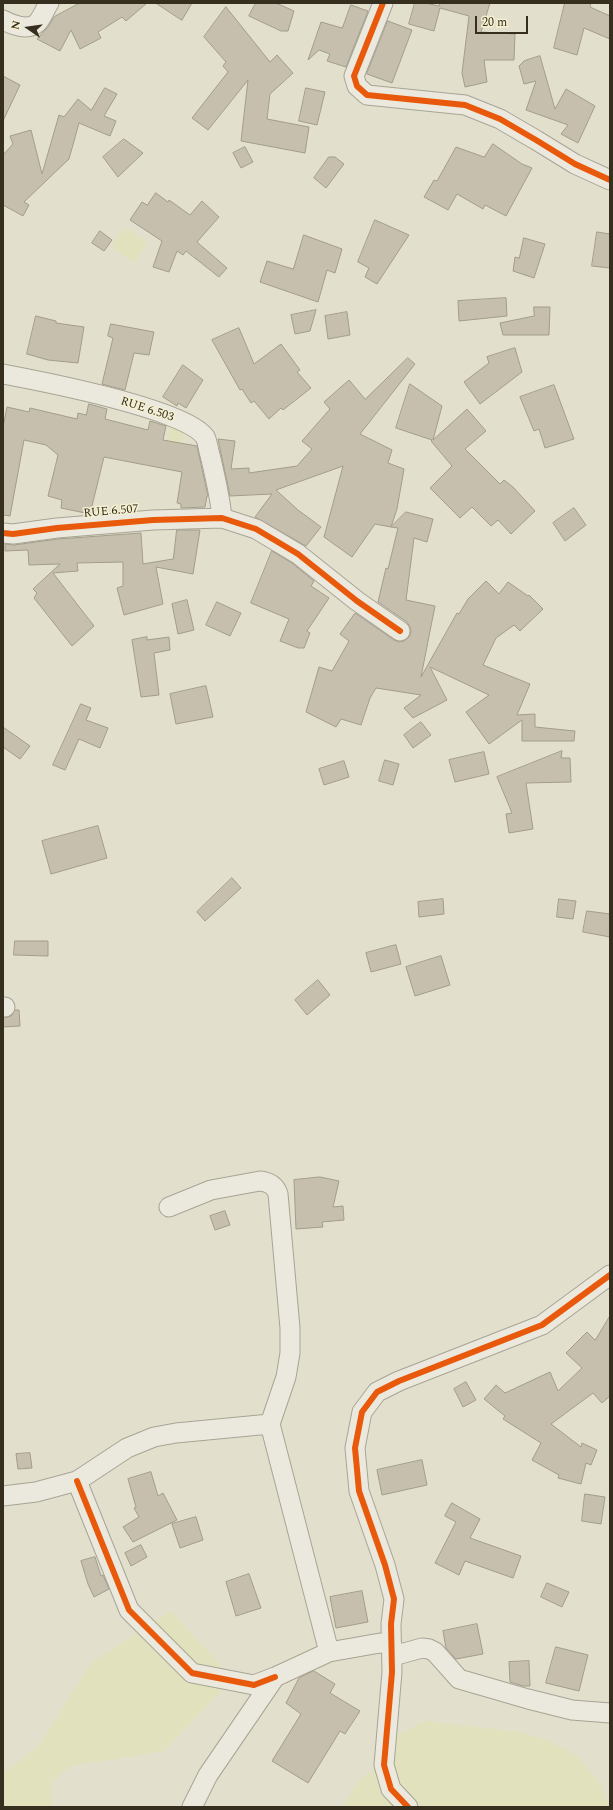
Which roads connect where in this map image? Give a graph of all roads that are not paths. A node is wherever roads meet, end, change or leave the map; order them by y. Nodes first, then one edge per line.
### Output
1 (48, 3) edge
2 (383, 3) edge
3 (3, 20) edge
4 (610, 180) edge
5 (3, 374) edge
6 (222, 518) junction
7 (3, 533) edge
8 (400, 631) dead end
9 (169, 1207) dead end
10 (610, 1275) edge
11 (270, 1424) junction
12 (77, 1481) junction
13 (3, 1496) edge
14 (392, 1650) junction
15 (329, 1652) junction
16 (276, 1677) junction
17 (610, 1713) edge
18 (192, 1807) edge
19 (408, 1807) edge

1 - 3 street
2 - 4 street
5 - 6 street, RUE 6.503
6 - 7 street, RUE 6.507
6 - 8 street, RUE 6.507
9 - 11 street
10 - 14 street
11 - 12 street
11 - 15 street
12 - 13 street
12 - 16 street
14 - 15 street
14 - 17 street
14 - 19 street
15 - 16 street
16 - 18 street

